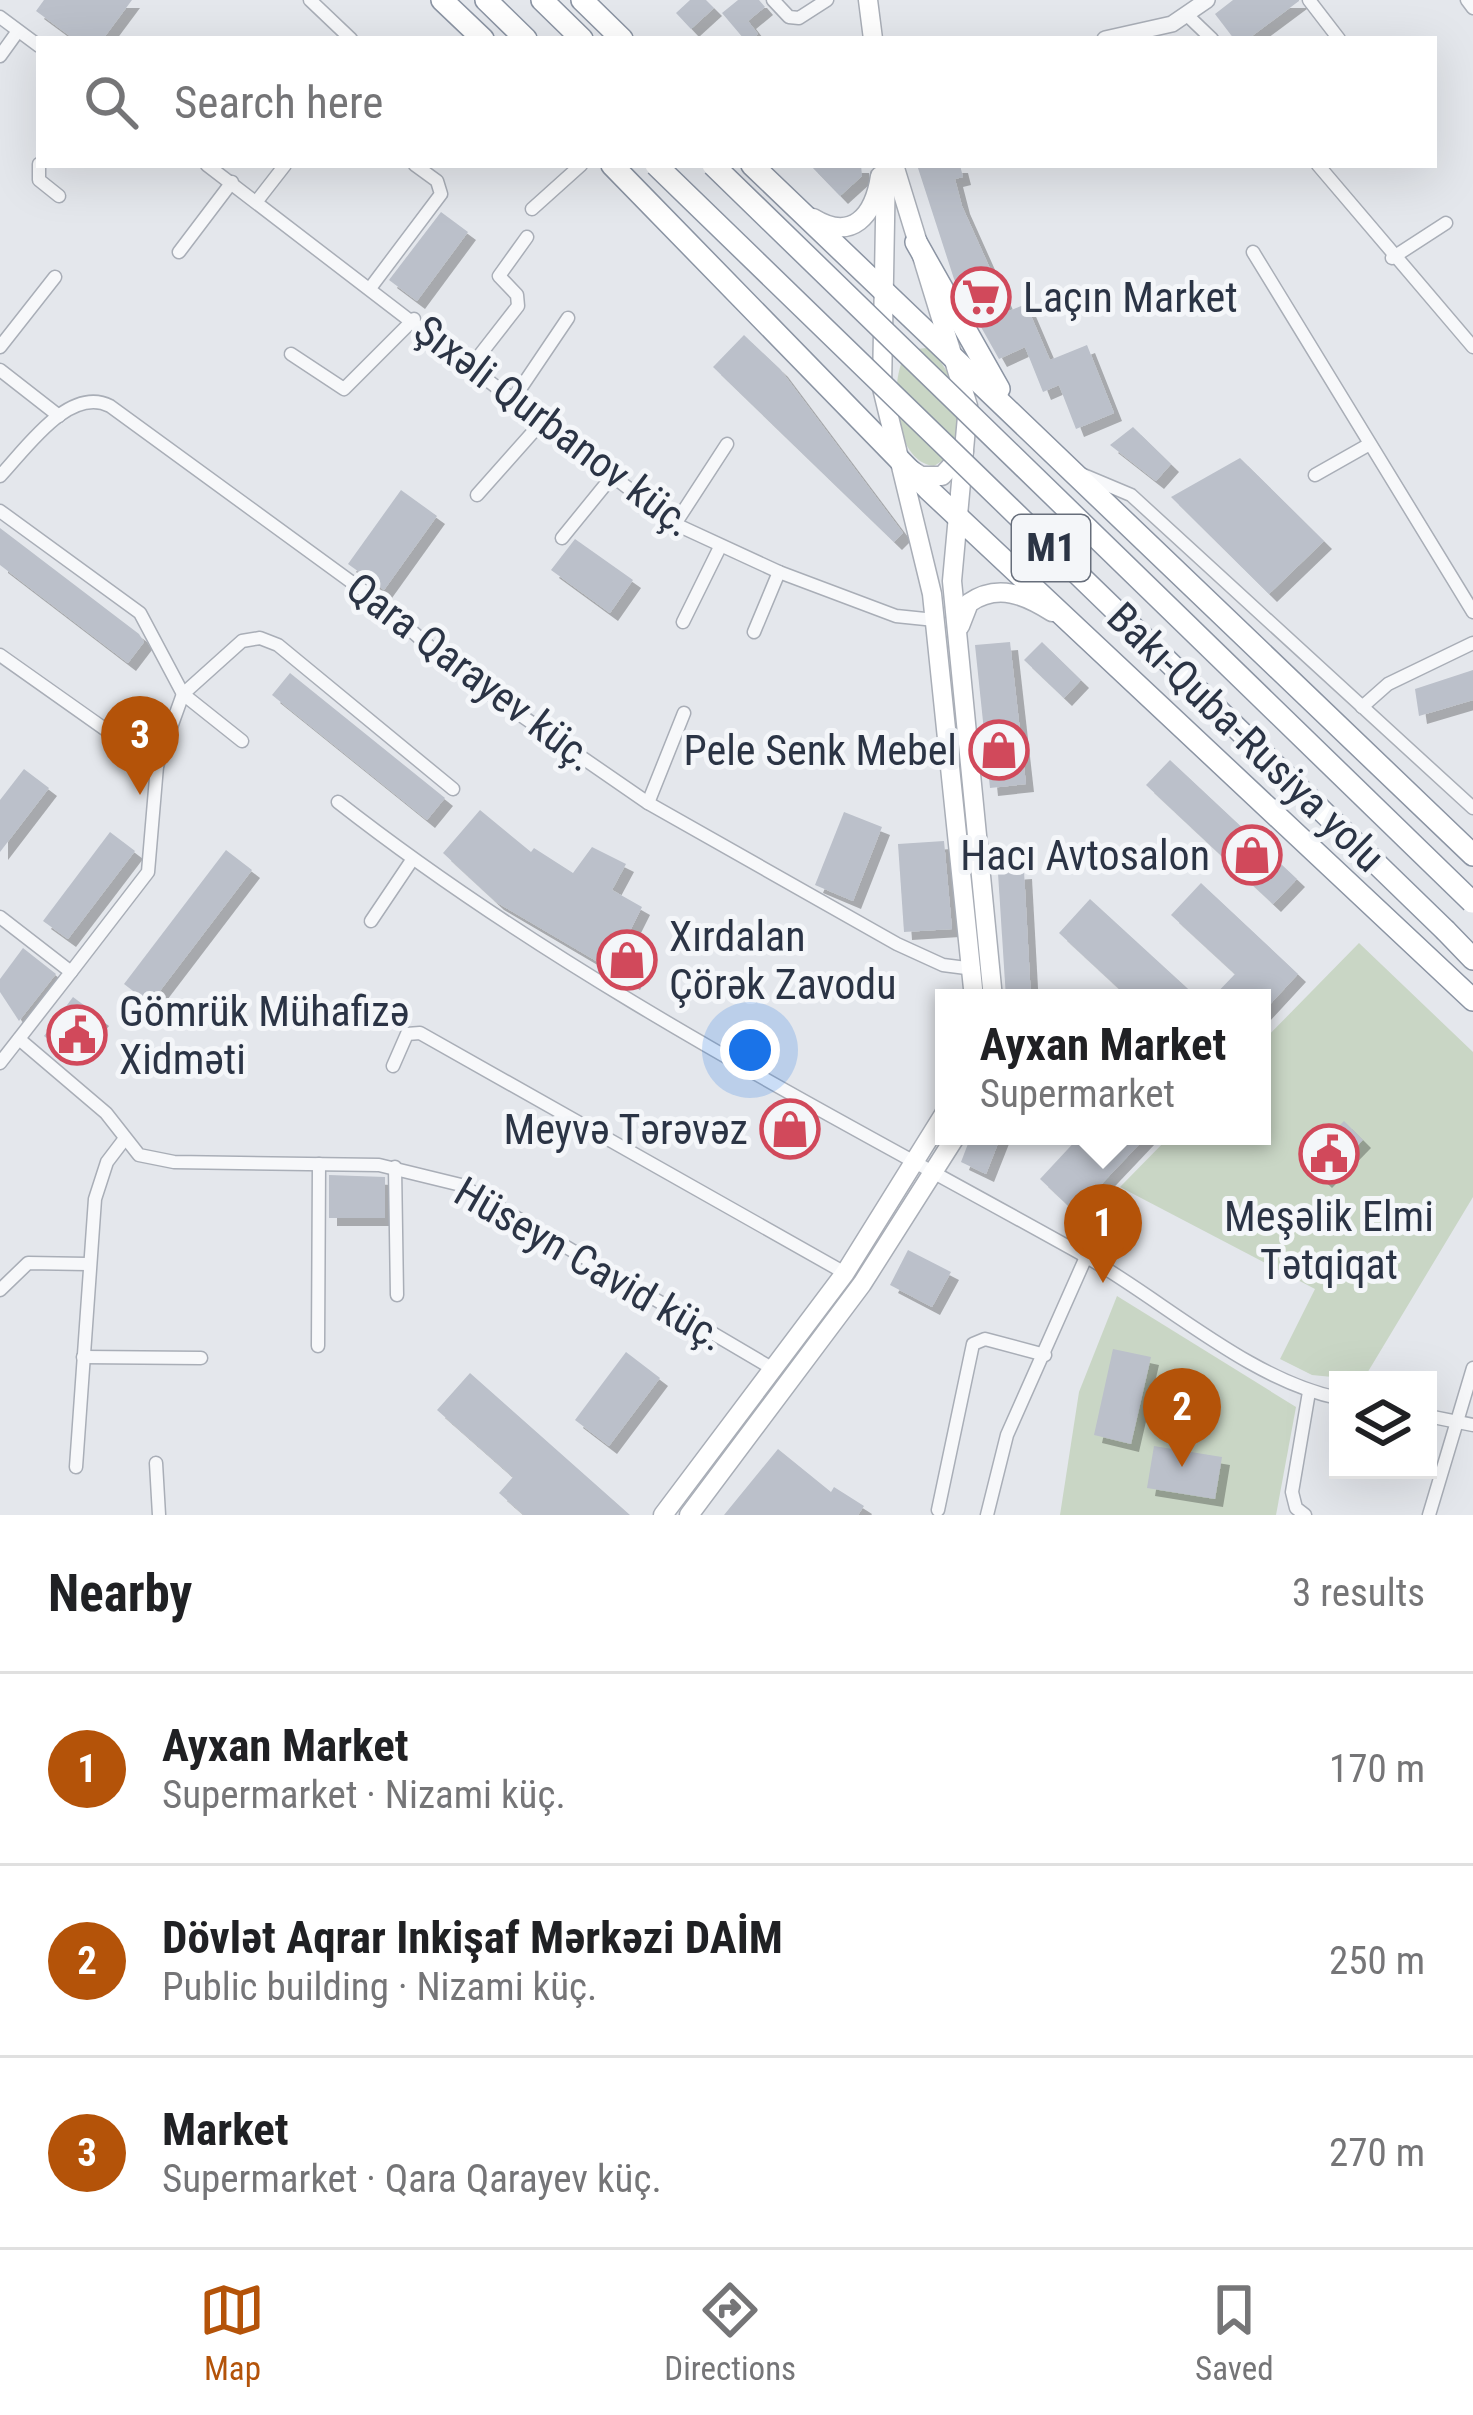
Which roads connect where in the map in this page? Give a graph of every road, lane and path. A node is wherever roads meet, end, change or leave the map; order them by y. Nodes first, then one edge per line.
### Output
1 (310, 0) edge
2 (442, 0) edge
3 (486, 0) edge
4 (542, 0) edge
5 (582, 0) edge
6 (773, 0) edge
7 (827, 0) edge
8 (868, 0) edge
9 (1207, 0) edge
10 (1309, 0) edge
11 (1467, 0) edge
12 (1473, 8) edge
13 (1188, 16) junction
14 (0, 17) edge
15 (18, 31) junction
16 (348, 36) edge
17 (480, 36) edge
18 (523, 36) edge
19 (579, 36) edge
20 (619, 36) edge
21 (873, 36) edge
22 (1117, 36) edge
23 (1209, 36) edge
24 (1338, 36) edge
25 (36, 44) edge
26 (0, 56) edge
27 (37, 168) edge
28 (211, 168) edge
29 (283, 168) edge
30 (420, 168) edge
31 (578, 168) edge
32 (615, 168) edge
33 (659, 168) edge
34 (715, 168) edge
35 (755, 168) edge
36 (886, 168) edge
37 (887, 168) edge
38 (888, 168) edge
39 (1320, 168) edge
40 (232, 182) junction
41 (59, 196) dead end
42 (257, 201) junction
43 (796, 208) junction
44 (532, 209) dead end
45 (1446, 223) dead end
46 (527, 237) dead end
47 (916, 242) junction
48 (179, 252) dead end
49 (1253, 252) dead end
50 (1393, 258) junction
51 (55, 277) dead end
52 (371, 287) junction
53 (885, 294) junction
54 (568, 318) dead end
55 (414, 319) junction
56 (0, 347) edge
57 (1473, 347) edge
58 (290, 354) dead end
59 (954, 356) junction
60 (472, 365) junction
61 (0, 370) edge
62 (882, 388) junction
63 (514, 398) junction
64 (59, 416) junction
65 (541, 423) junction
66 (1028, 428) junction
67 (968, 436) junction
68 (727, 444) dead end
69 (1368, 445) junction
70 (896, 457) junction
71 (1069, 470) junction
72 (1315, 475) dead end
73 (0, 476) edge
74 (610, 479) junction
75 (477, 496) dead end
76 (0, 511) edge
77 (957, 514) junction
78 (675, 524) junction
79 (562, 538) dead end
80 (720, 548) junction
81 (779, 572) junction
82 (1473, 612) edge
83 (935, 620) junction
84 (683, 622) dead end
85 (1077, 626) junction
86 (754, 632) dead end
87 (1473, 643) edge
88 (958, 649) junction
89 (0, 655) edge
90 (183, 694) junction
91 (1362, 707) junction
92 (684, 712) dead end
93 (242, 741) dead end
94 (157, 766) junction
95 (454, 789) dead end
96 (338, 802) dead end
97 (648, 803) junction
98 (1473, 808) edge
99 (1473, 855) edge
100 (412, 860) junction
101 (1473, 903) edge
102 (0, 917) edge
103 (371, 921) dead end
104 (1473, 958) edge
105 (974, 969) junction
106 (71, 972) junction
107 (974, 989) edge
108 (992, 989) edge
109 (1473, 1000) edge
110 (20, 1039) junction
111 (0, 1063) edge
112 (394, 1066) dead end
113 (124, 1141) junction
114 (935, 1142) edge
115 (948, 1145) edge
116 (319, 1164) junction
117 (395, 1167) junction
118 (926, 1170) junction
119 (1086, 1257) junction
120 (86, 1264) junction
121 (845, 1273) junction
122 (0, 1290) edge
123 (397, 1294) dead end
124 (318, 1346) dead end
125 (1045, 1355) junction
126 (82, 1358) junction
127 (201, 1358) dead end
128 (1473, 1368) edge
129 (775, 1370) junction
130 (1309, 1392) junction
131 (1329, 1396) edge
132 (1437, 1418) edge
133 (1455, 1421) junction
134 (1473, 1425) edge
135 (156, 1463) dead end
136 (76, 1467) dead end
137 (938, 1510) dead end
138 (1303, 1514) edge
139 (159, 1515) edge
140 (663, 1515) edge
141 (689, 1515) edge
142 (987, 1515) edge
143 (1429, 1515) edge

1 - 16 street
2 - 17 highway
3 - 18 highway
4 - 19 highway
5 - 20 highway
6 - 7 street
8 - 21 main road
9 - 13 street
10 - 24 street
11 - 12 street
13 - 22 street
13 - 23 street
14 - 15 street
15 - 25 street
15 - 26 street
27 - 41 street
28 - 40 street, Şıxəli Qurbanov küç.
29 - 42 street
30 - 52 street
31 - 44 street
32 - 70 highway
33 - 104 highway, Bakı-Quba-Rusiya yolu / M1, bridge
34 - 101 highway, Bakı-Quba-Rusiya yolu / M1, bridge
35 - 43 highway
36 - 43 main road
37 - 53 main road
38 - 47 main road
39 - 50 street
40 - 42 street, Şıxəli Qurbanov küç.
40 - 48 street
42 - 52 street, Şıxəli Qurbanov küç.
43 - 53 highway
45 - 50 street
46 - 60 street
47 - 59 main road
47 - 66 highway
49 - 69 street
50 - 57 street
51 - 56 street
52 - 55 street, Şıxəli Qurbanov küç.
53 - 59 highway
53 - 62 main road
54 - 63 street
55 - 58 street
55 - 60 street, Şıxəli Qurbanov küç.
59 - 62 main road
59 - 66 highway
59 - 67 main road
60 - 63 street, Şıxəli Qurbanov küç.
61 - 64 street
62 - 70 main road
63 - 65 street, Şıxəli Qurbanov küç.
64 - 73 street
64 - 97 street, Qara Qarayev küç.
65 - 74 street, Şıxəli Qurbanov küç.
65 - 75 street
66 - 71 highway
67 - 70 main road
67 - 77 main road
68 - 78 street
69 - 72 street
69 - 82 street
70 - 77 highway
70 - 83 main road
71 - 91 street
71 - 99 highway
74 - 78 street, Şıxəli Qurbanov küç.
74 - 79 street
76 - 90 street
77 - 85 highway
77 - 88 main road
78 - 80 street, Şıxəli Qurbanov küç.
80 - 81 street, Şıxəli Qurbanov küç.
80 - 84 street
81 - 83 street, Şıxəli Qurbanov küç.
81 - 86 street
83 - 105 main road
85 - 88 main road
85 - 109 highway
87 - 91 street
88 - 108 main road
89 - 94 street
90 - 93 street
90 - 94 street
90 - 95 street
91 - 98 street
92 - 97 street
94 - 106 street
96 - 100 street
97 - 105 street, Qara Qarayev küç.
100 - 103 street
100 - 118 street
102 - 106 street
105 - 107 main road
106 - 110 street
110 - 111 street
110 - 113 street, Hüseyn Cavid küç.
112 - 121 street
113 - 116 street, Hüseyn Cavid küç.
113 - 120 street
114 - 118 main road
115 - 118 main road
116 - 117 street, Hüseyn Cavid küç.
116 - 124 street
117 - 123 street
117 - 129 street, Hüseyn Cavid küç.
118 - 119 street
118 - 121 main road
118 - 141 main road
119 - 125 street
119 - 130 street
120 - 122 street
120 - 126 street
121 - 129 main road
125 - 137 street
125 - 142 street
126 - 127 street
126 - 136 street
128 - 133 street
129 - 140 main road
130 - 131 street
130 - 138 street
132 - 133 street
133 - 134 street
133 - 143 street
135 - 139 street

